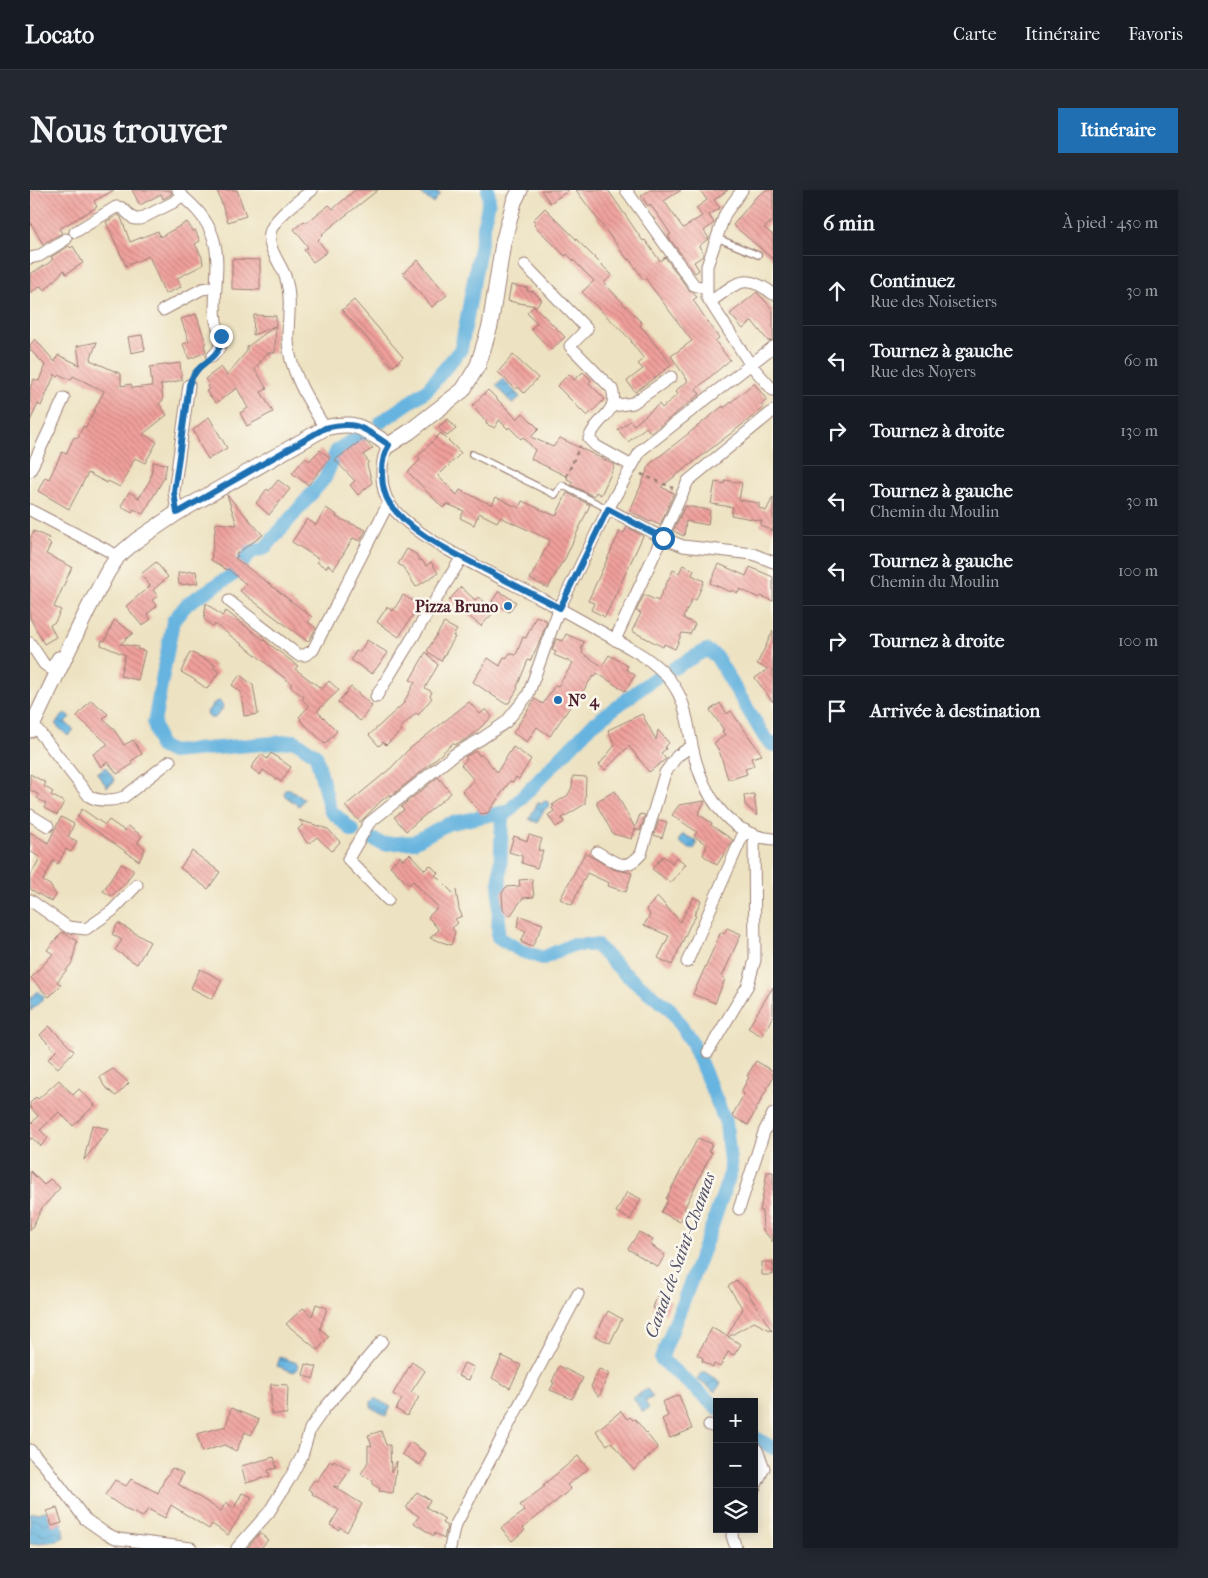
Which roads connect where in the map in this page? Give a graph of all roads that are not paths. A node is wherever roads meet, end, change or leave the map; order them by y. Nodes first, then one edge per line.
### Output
1 (312, 190) edge
2 (520, 190) edge
3 (626, 190) edge
4 (742, 190) edge
5 (180, 193) edge
6 (75, 232) dead end
7 (716, 238) junction
8 (66, 239) dead end
9 (758, 255) dead end
10 (30, 258) edge
11 (525, 265) dead end
12 (216, 287) junction
13 (707, 289) junction
14 (773, 294) edge
15 (710, 302) junction
16 (163, 310) dead end
17 (773, 347) edge
18 (212, 357) road end
19 (750, 364) junction
20 (671, 377) dead end
21 (189, 385) road end
22 (773, 390) edge
23 (64, 398) dead end
24 (613, 406) junction
25 (773, 411) edge
26 (325, 428) junction
27 (389, 445) junction
28 (472, 454) dead end
29 (32, 464) edge
30 (632, 466) junction
31 (389, 502) junction
32 (608, 509) junction
33 (30, 510) edge
34 (177, 513) junction
35 (663, 538) junction
36 (118, 556) junction
37 (462, 557) junction
38 (773, 562) edge
39 (229, 601) dead end
40 (88, 608) junction
41 (560, 608) junction
42 (615, 640) junction
43 (30, 643) edge
44 (376, 698) dead end
45 (32, 727) edge
46 (692, 746) junction
47 (170, 761) dead end
48 (30, 815) edge
49 (48, 826) dead end
50 (750, 832) junction
51 (773, 839) edge
52 (597, 852) dead end
53 (137, 885) dead end
54 (30, 900) edge
55 (388, 900) dead end
56 (687, 962) dead end
57 (708, 1052) dead end
58 (773, 1114) edge
59 (769, 1134) edge
60 (739, 1209) dead end
61 (578, 1294) dead end
62 (382, 1341) dead end
63 (30, 1450) edge
64 (758, 1453) edge
65 (758, 1481) edge
66 (732, 1533) edge
67 (191, 1548) edge
68 (238, 1548) edge
69 (450, 1548) edge
70 (736, 1548) edge

1 - 26 street
2 - 27 street
3 - 13 street
4 - 7 street
5 - 6 street
5 - 12 street
7 - 9 lane
7 - 13 street
8 - 10 street
11 - 24 street
12 - 16 street
12 - 18 street
13 - 15 street
14 - 15 street
15 - 19 street
17 - 19 street
19 - 22 street
19 - 30 street
20 - 24 street
21 - 34 street
23 - 29 street
24 - 30 street
25 - 35 street
26 - 27 street
26 - 34 street
27 - 31 street
28 - 32 lane
30 - 32 street
31 - 37 street
31 - 39 street
32 - 35 street
32 - 41 street
33 - 36 street
34 - 36 street
35 - 38 street
35 - 42 street
36 - 40 street
37 - 41 street
37 - 44 street
40 - 43 street
40 - 45 street
41 - 42 street
41 - 55 street
42 - 46 street
45 - 47 street
46 - 50 street
46 - 52 street
48 - 49 street
50 - 51 street
50 - 56 street
50 - 57 street
53 - 54 street
58 - 59 street
59 - 60 street
61 - 69 street
62 - 68 street
63 - 67 street
64 - 65 street
66 - 70 street

